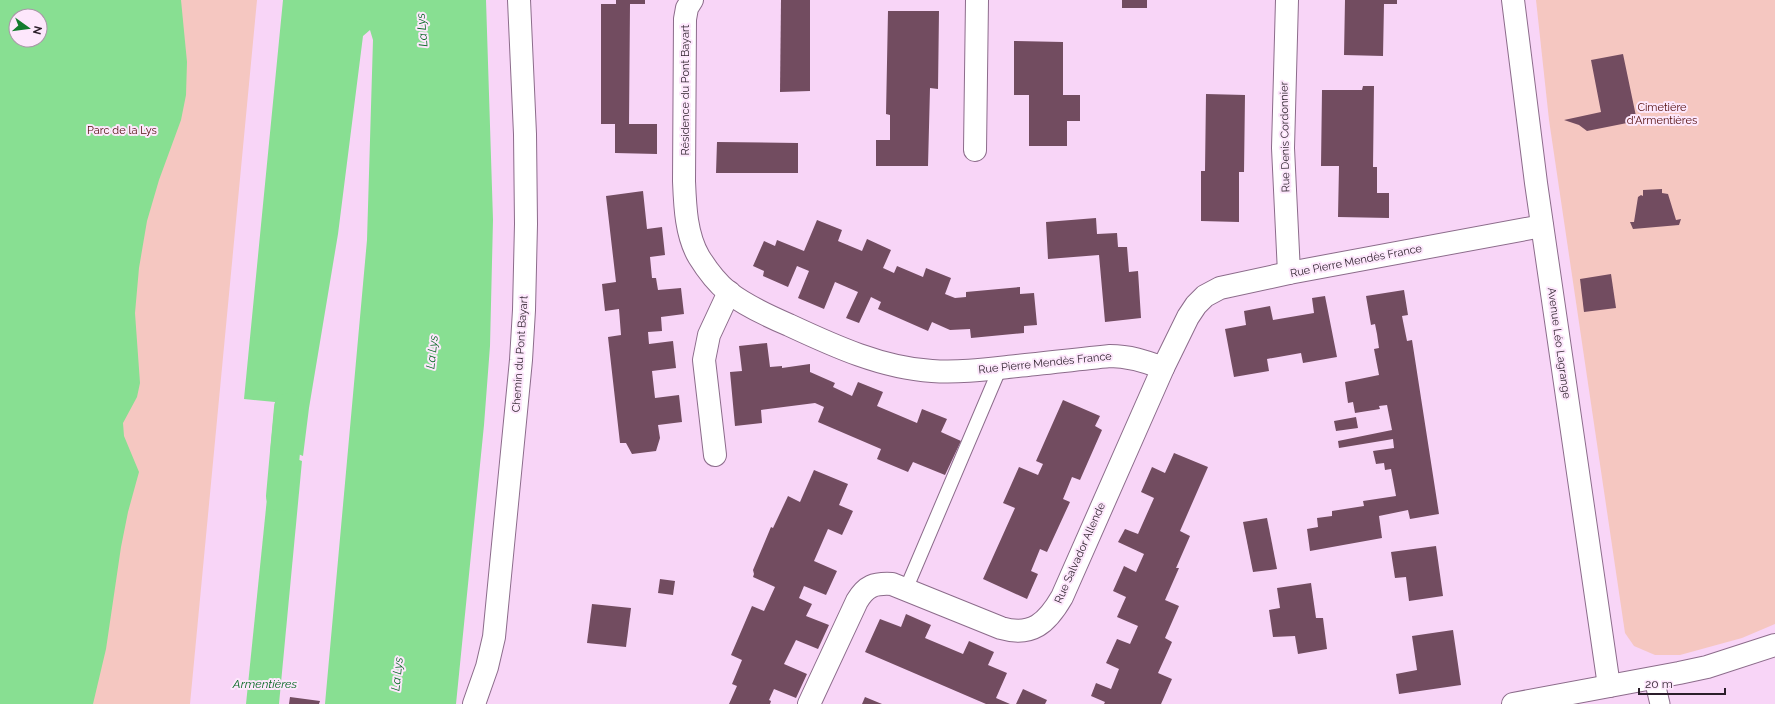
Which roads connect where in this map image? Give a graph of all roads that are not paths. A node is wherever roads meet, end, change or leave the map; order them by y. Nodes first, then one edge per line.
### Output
1 (519, 0) edge
2 (692, 0) edge
3 (977, 0) edge
4 (1287, 0) edge
5 (1513, 0) edge
6 (975, 150) dead end
7 (684, 181) joint
8 (1542, 226) junction
9 (1289, 273) junction
10 (729, 292) junction
11 (1000, 368) junction
12 (1163, 368) junction
13 (715, 455) dead end
14 (906, 589) junction
15 (1775, 645) edge
16 (1654, 679) junction
17 (1609, 686) junction
18 (474, 704) edge
19 (810, 704) edge
20 (1513, 704) edge
21 (1660, 704) edge

1 - 18 street, Chemin du Pont Bayart
2 - 7 street, Résidence du Pont Bayart
3 - 6 street
4 - 9 street, Rue Denis Cordonnier
5 - 8 street, Avenue Léo Lagrange
7 - 10 street, Rue Pierre Mendès France
8 - 9 street, Rue Pierre Mendès France
8 - 17 street, Avenue Léo Lagrange
9 - 12 street, Rue Pierre Mendès France
10 - 11 street, Rue Pierre Mendès France
10 - 13 street
11 - 12 street, Rue Pierre Mendès France
11 - 14 lane
12 - 14 street, Rue Salvador Allende
14 - 19 street, Rue Salvador Allende
15 - 16 street
16 - 17 street
16 - 21 street
17 - 20 street

